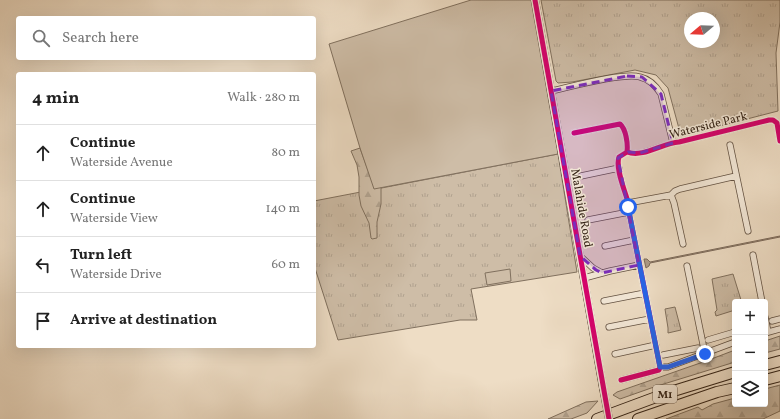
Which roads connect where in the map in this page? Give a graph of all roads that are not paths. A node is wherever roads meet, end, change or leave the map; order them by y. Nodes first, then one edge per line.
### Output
1 (535, 0) edge
2 (551, 91) junction
3 (574, 133) dead end
4 (780, 141) edge
5 (673, 143) junction
6 (730, 145) dead end
7 (627, 152) junction
8 (619, 168) junction
9 (581, 176) dead end
10 (736, 176) junction
11 (671, 195) junction
12 (628, 203) junction
13 (629, 212) junction
14 (588, 220) dead end
15 (748, 231) dead end
16 (634, 240) junction
17 (683, 244) dead end
18 (605, 246) dead end
19 (753, 255) dead end
20 (580, 256) junction
21 (639, 265) junction
22 (687, 266) dead end
23 (602, 273) junction
24 (584, 278) junction
25 (645, 293) junction
26 (761, 299) edge
27 (604, 301) dead end
28 (650, 319) junction
29 (780, 319) edge
30 (772, 321) dead end
31 (609, 327) dead end
32 (780, 329) edge
33 (768, 332) edge
34 (732, 333) edge
35 (708, 340) dead end
36 (732, 343) edge
37 (656, 345) junction
38 (701, 347) junction
39 (680, 352) junction
40 (615, 354) dead end
41 (705, 354) junction
42 (663, 355) dead end
43 (780, 361) edge
44 (682, 362) junction
45 (768, 364) edge
46 (660, 367) junction
47 (732, 373) edge
48 (780, 376) edge
49 (768, 379) edge
50 (621, 380) dead end
51 (732, 389) edge
52 (597, 419) edge
53 (609, 419) edge
54 (638, 419) edge

1 - 2 main road, Malahide Road
2 - 5 street
2 - 20 main road, Malahide Road
3 - 7 street
4 - 5 street, Waterside Park
5 - 7 street, Waterside Park
6 - 10 street
7 - 8 street
8 - 9 street
8 - 12 street
10 - 11 street
10 - 15 street
11 - 12 street
11 - 17 street
12 - 13 street
13 - 14 street
13 - 16 street
16 - 18 street
16 - 21 street
19 - 26 street
20 - 23 street
20 - 24 main road, Malahide Road
21 - 23 street
21 - 25 street
22 - 38 street
23 - 24 street
24 - 53 main road, Malahide Road, bridge
25 - 27 street
25 - 28 street
28 - 31 street
28 - 37 street
29 - 30 street
32 - 33 street
34 - 35 street
36 - 41 street
37 - 40 street
37 - 46 street
38 - 39 street
38 - 41 street
39 - 42 street
39 - 44 street
41 - 44 street
43 - 45 highway
44 - 46 street
46 - 50 street
47 - 52 highway, M1
48 - 49 highway
51 - 54 highway, M1

